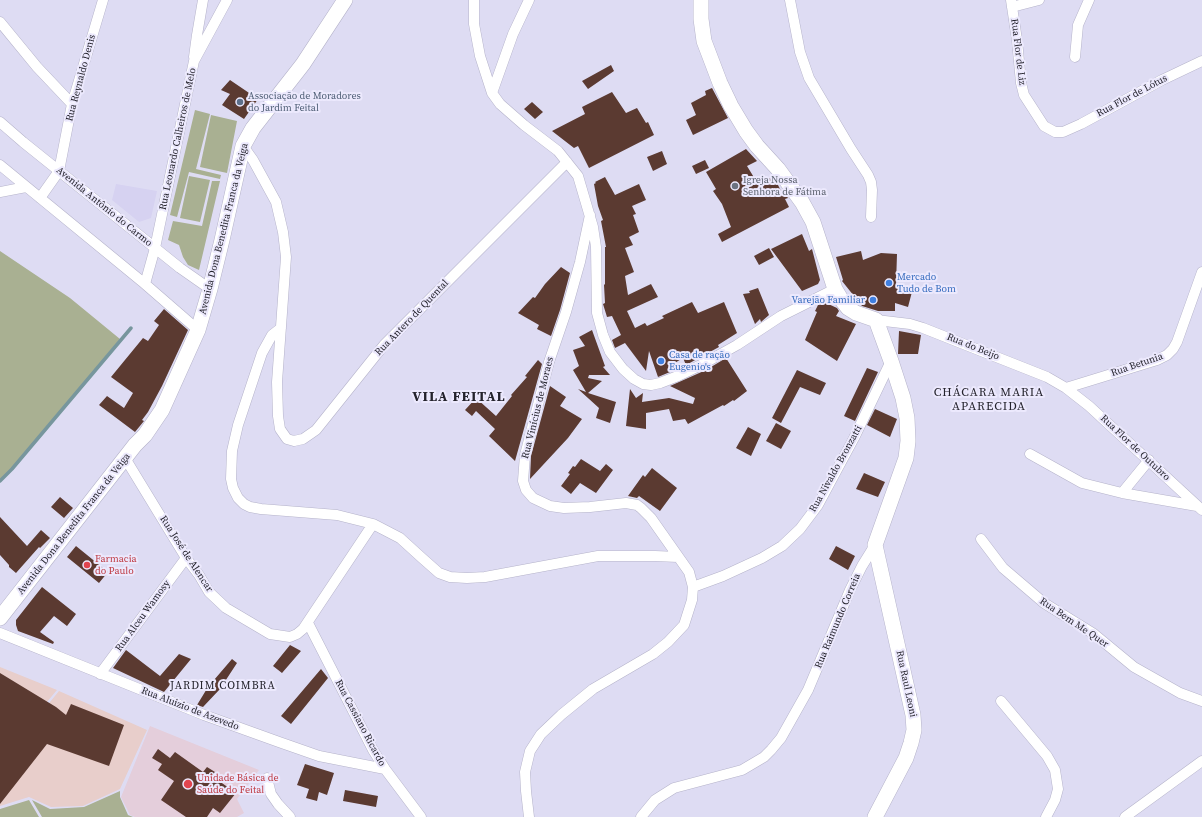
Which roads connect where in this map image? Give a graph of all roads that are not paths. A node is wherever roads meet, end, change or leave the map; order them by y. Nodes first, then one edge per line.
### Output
1 (103, 0) edge
2 (203, 0) edge
3 (227, 0) edge
4 (346, 0) edge
5 (474, 0) edge
6 (530, 0) edge
7 (701, 0) edge
8 (790, 0) edge
9 (1039, 0) edge
10 (1089, 0) edge
11 (1011, 4) edge
12 (0, 22) edge
13 (1075, 57) dead end
14 (194, 61) junction
15 (1202, 61) edge
16 (492, 93) junction
17 (72, 104) junction
18 (0, 122) edge
19 (1063, 132) joint
20 (243, 146) junction
21 (567, 162) junction
22 (0, 165) edge
23 (59, 171) junction
24 (26, 187) junction
25 (0, 192) edge
26 (40, 198) junction
27 (590, 215) junction
28 (870, 218) dead end
29 (155, 248) junction
30 (1202, 272) edge
31 (145, 284) junction
32 (835, 289) junction
33 (210, 290) junction
34 (876, 320) junction
35 (280, 328) junction
36 (198, 330) junction
37 (891, 361) junction
38 (1066, 388) junction
39 (1030, 454) dead end
40 (125, 458) junction
41 (1148, 460) junction
42 (1122, 493) junction
43 (1200, 508) edge
44 (373, 524) junction
45 (981, 539) dead end
46 (875, 545) junction
47 (678, 557) junction
48 (186, 558) junction
49 (693, 587) junction
50 (0, 618) edge
51 (308, 623) junction
52 (0, 633) edge
53 (100, 674) junction
54 (1202, 701) edge
55 (1001, 702) dead end
56 (1202, 761) edge
57 (385, 769) junction
58 (267, 778) dead end
59 (290, 817) edge
60 (421, 817) edge
61 (529, 817) edge
62 (641, 817) edge
63 (875, 817) edge
64 (1046, 817) edge
65 (1125, 817) edge

1 - 17 street, Rua Reynaldo Denis
2 - 14 street
3 - 14 street, Rua Leonardo Calheiros de Melo
4 - 20 street, Avenida Dona Benedita Franca da Veiga
5 - 16 street
6 - 16 street
7 - 32 street
8 - 28 street
9 - 11 street
10 - 13 street
11 - 19 street, Rua Flor de Liz
12 - 17 street
14 - 29 street, Rua Leonardo Calheiros de Melo
15 - 19 street, Rua Flor de Lótus
16 - 21 street
17 - 23 street, Rua Reynaldo Denis
18 - 23 street, Avenida Antônio do Carmo
20 - 33 street, Avenida Dona Benedita Franca da Veiga
20 - 35 street, Rua Antero de Quental
21 - 27 street
21 - 35 street, Rua Antero de Quental
22 - 24 street
23 - 26 street, Rua Reynaldo Denis
23 - 29 street, Avenida Antônio do Carmo
24 - 25 street
24 - 26 street
26 - 31 street
27 - 32 street
27 - 47 street, Rua Vinícius de Moraes
29 - 31 street, Rua Leonardo Calheiros de Melo
29 - 33 street, Avenida Antônio do Carmo
30 - 38 street, Rua Betunia
31 - 36 street
32 - 34 street
33 - 36 street, Avenida Dona Benedita Franca da Veiga
34 - 37 street, Rua Raimundo Correia
34 - 38 street, Rua do Beijo
35 - 44 street
36 - 40 street, Avenida Dona Benedita Franca da Veiga
37 - 46 street, Rua Raimundo Correia
37 - 49 street, Rua Nivaldo Bronzatti
38 - 41 street, Rua Flor de Outubro
39 - 42 street
40 - 48 street, Rua José de Alencar
40 - 50 street, Avenida Dona Benedita Franca da Veiga
41 - 42 street
41 - 43 street, Rua Flor de Outubro
42 - 43 street
44 - 47 street
44 - 51 street, Rua José de Alencar
45 - 54 street, Rua Bem Me Quer
46 - 62 street, Rua Raimundo Correia
46 - 63 street, Rua Raul Leoni
47 - 49 street, Rua Vinícius de Moraes
48 - 51 street, Rua José de Alencar
48 - 53 street, Rua Alceu Wamosy
49 - 61 street, Rua Vinícius de Moraes
51 - 57 street, Rua Cassiano Ricardo
52 - 53 street, Rua Aluizio de Azevedo
53 - 57 street, Rua Aluizio de Azevedo
55 - 64 street
56 - 65 street
57 - 60 street, Rua Cassiano Ricardo
58 - 59 street

